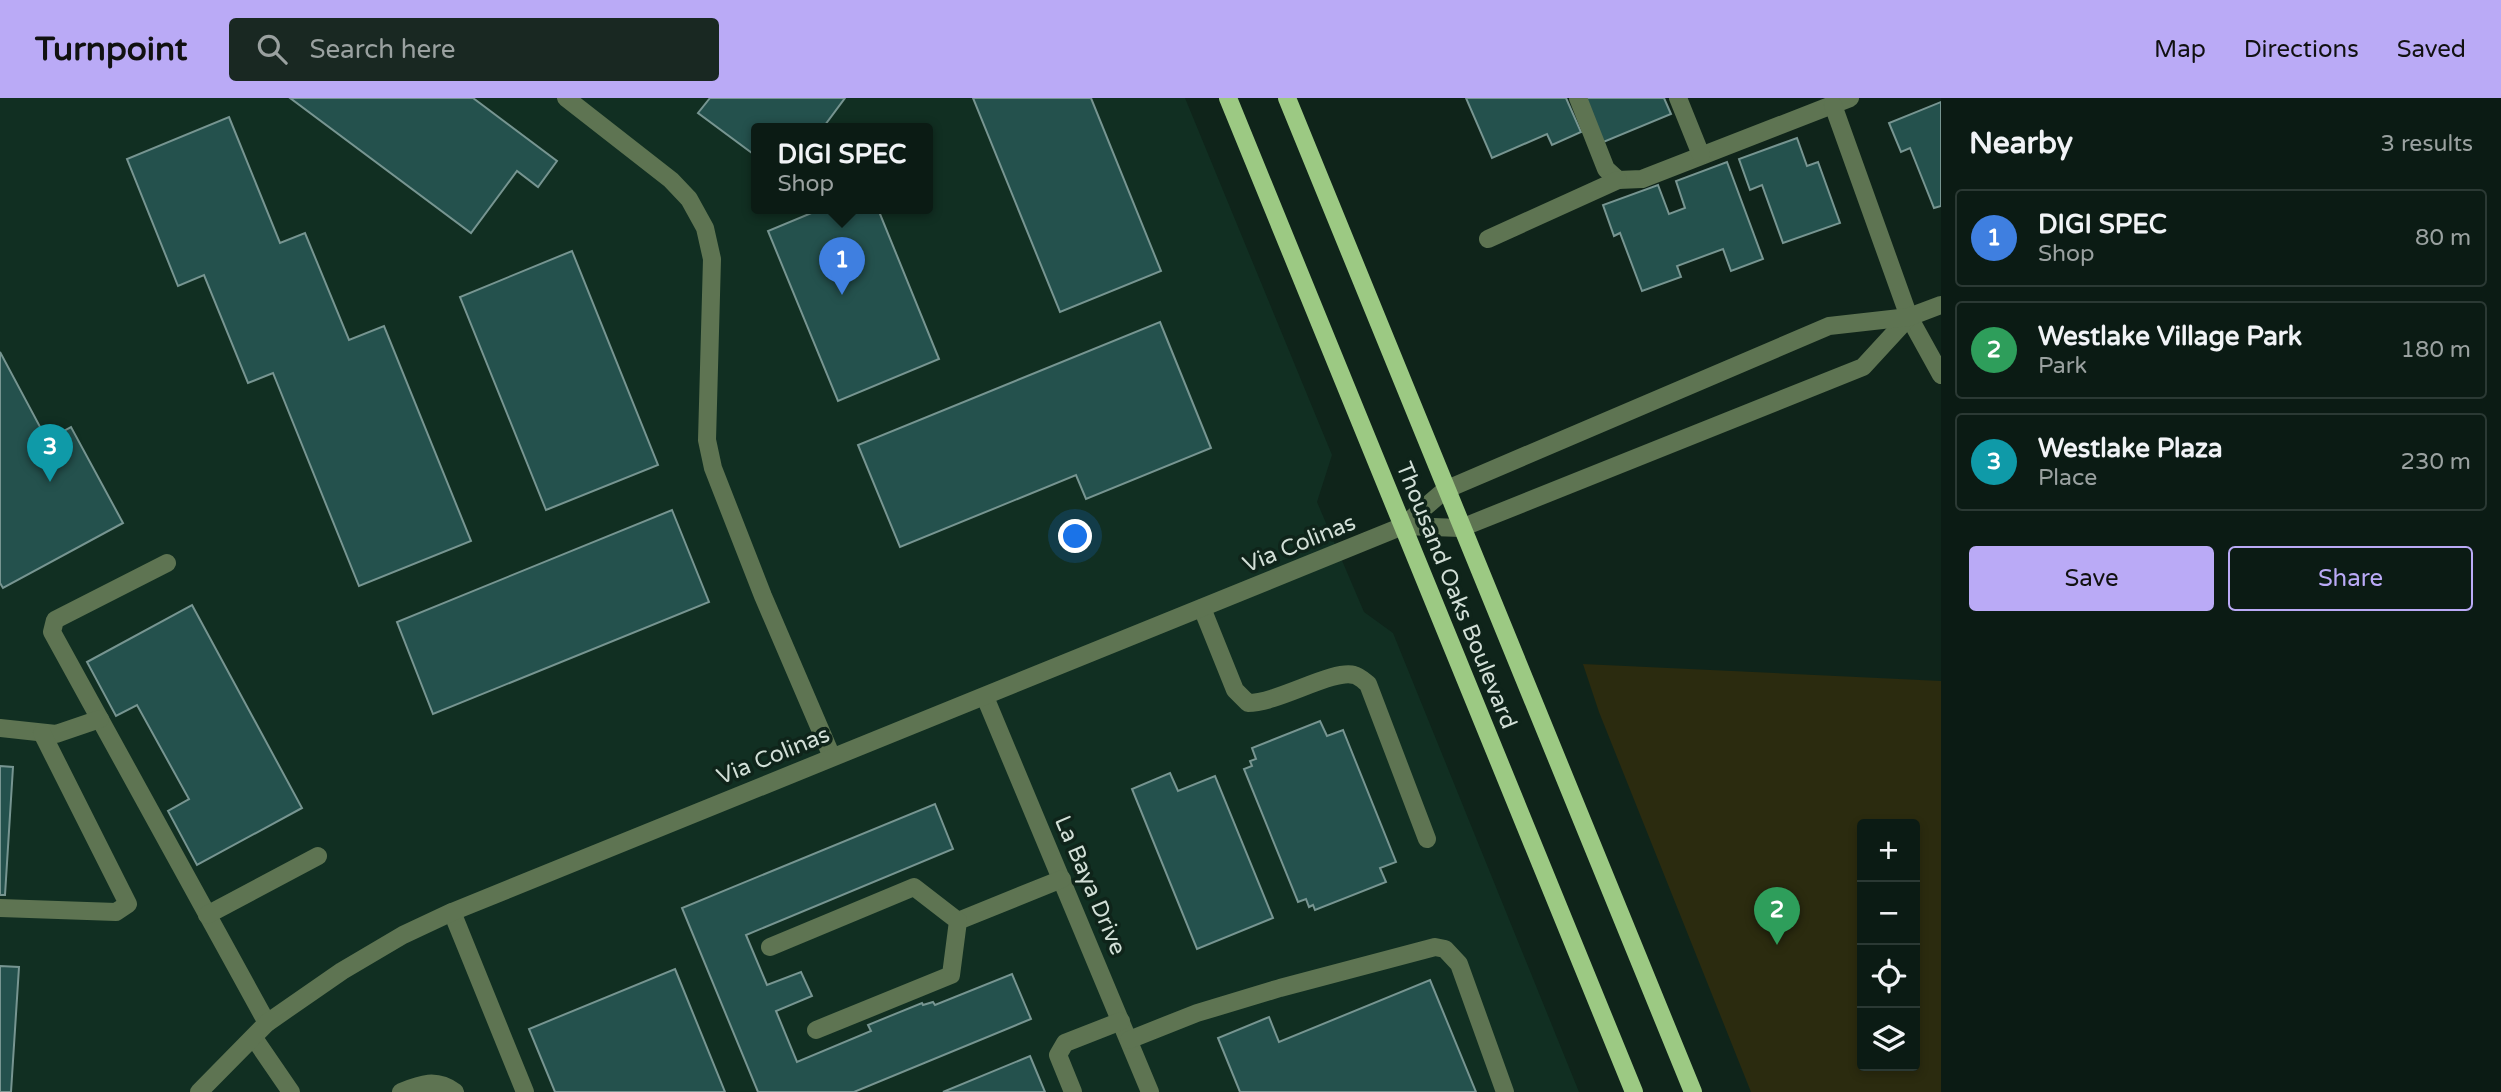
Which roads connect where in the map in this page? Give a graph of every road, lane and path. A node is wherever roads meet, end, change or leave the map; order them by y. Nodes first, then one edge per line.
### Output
1 (566, 98) edge
2 (1228, 98) edge
3 (1287, 98) edge
4 (1578, 98) edge
5 (1678, 98) edge
6 (1850, 98) edge
7 (1833, 105) junction
8 (1701, 155) junction
9 (1618, 180) junction
10 (1488, 239) dead end
11 (1941, 305) edge
12 (1909, 317) junction
13 (1941, 375) edge
14 (1445, 490) junction
15 (1404, 526) junction
16 (1461, 528) junction
17 (167, 563) dead end
18 (1202, 608) junction
19 (985, 697) junction
20 (100, 719) junction
21 (0, 728) edge
22 (42, 733) junction
23 (832, 757) junction
24 (1427, 839) dead end
25 (318, 856) dead end
26 (1062, 879) junction
27 (0, 908) edge
28 (452, 912) junction
29 (207, 915) junction
30 (958, 922) junction
31 (770, 947) dead end
32 (1121, 1021) junction
33 (267, 1023) junction
34 (816, 1030) dead end
35 (254, 1038) junction
36 (1129, 1040) junction
37 (199, 1092) edge
38 (291, 1092) edge
39 (401, 1092) edge
40 (455, 1092) edge
41 (525, 1092) edge
42 (1073, 1092) edge
43 (1150, 1092) edge
44 (1505, 1092) edge
45 (1634, 1092) edge
46 (1693, 1092) edge

1 - 23 street
2 - 15 main road, Thousand Oaks Boulevard
3 - 14 main road, Thousand Oaks Boulevard
4 - 9 street
5 - 8 street
6 - 7 street
7 - 8 street
7 - 12 street
8 - 9 street
9 - 10 street
11 - 12 street, Via Colinas
12 - 13 street
12 - 14 street, Via Colinas
12 - 16 street, Via Colinas
14 - 15 street, Via Colinas
14 - 16 main road, Thousand Oaks Boulevard
15 - 16 street, Via Colinas
15 - 18 street, Via Colinas
15 - 45 main road, Thousand Oaks Boulevard
16 - 46 main road, Thousand Oaks Boulevard
17 - 20 street
18 - 19 street, Via Colinas
18 - 24 street
19 - 23 street, Via Colinas
19 - 26 street, La Baya Drive
20 - 22 street
20 - 29 street
21 - 22 street
22 - 27 street
23 - 28 street, Via Colinas
25 - 29 street
26 - 30 street
26 - 32 street, La Baya Drive
28 - 33 street, Via Colinas
28 - 41 street
29 - 33 street
30 - 31 street
30 - 34 street
32 - 36 street, La Baya Drive
32 - 42 street
33 - 35 street, Via Colinas
35 - 37 street, Via Colinas
35 - 38 street
36 - 43 street, La Baya Drive
36 - 44 street
39 - 40 street

